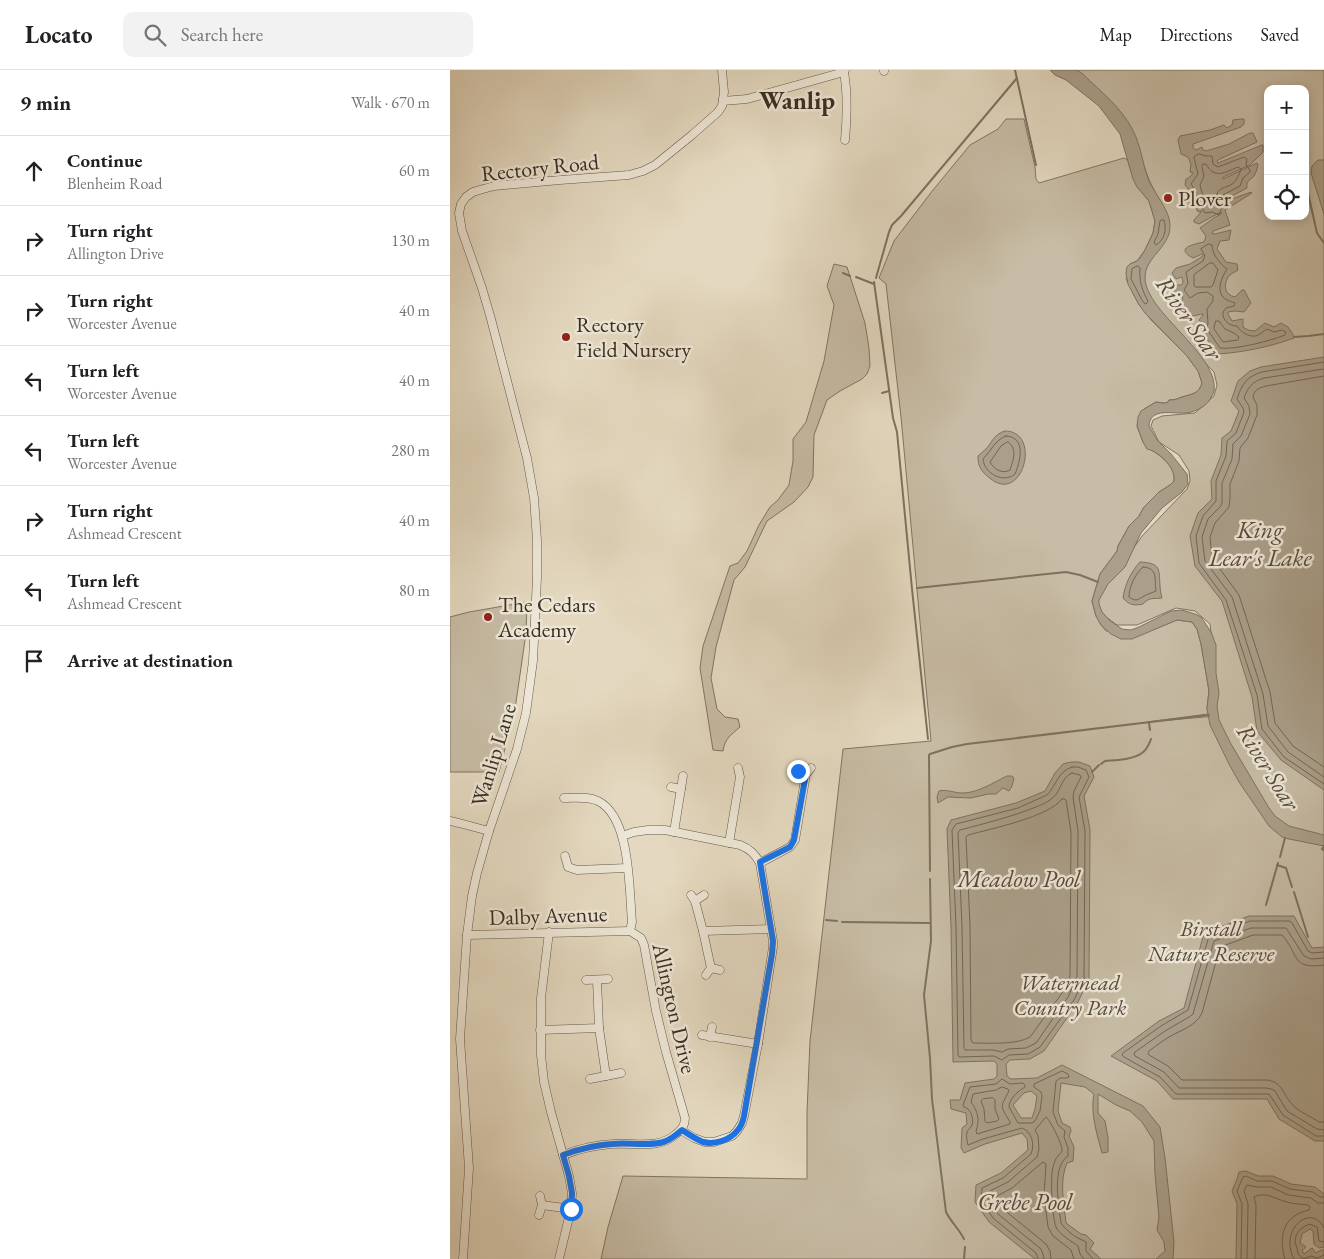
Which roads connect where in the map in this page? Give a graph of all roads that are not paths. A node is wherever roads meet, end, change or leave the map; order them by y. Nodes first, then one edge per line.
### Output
1 (722, 70) edge
2 (844, 71) edge
3 (723, 102) junction
4 (845, 140) dead end
5 (499, 352) joint
6 (738, 768) dead end
7 (805, 771) dead end
8 (683, 776) dead end
9 (671, 787) dead end
10 (582, 788) dead end
11 (681, 789) junction
12 (564, 798) dead end
13 (582, 798) junction
14 (450, 821) edge
15 (488, 832) junction
16 (674, 832) junction
17 (622, 836) junction
18 (729, 843) junction
19 (565, 856) dead end
20 (760, 862) junction
21 (627, 868) junction
22 (704, 895) dead end
23 (772, 929) junction
24 (630, 931) junction
25 (703, 931) junction
26 (549, 932) junction
27 (467, 935) junction
28 (720, 970) dead end
29 (608, 979) dead end
30 (586, 980) dead end
31 (597, 980) junction
32 (712, 1026) dead end
33 (599, 1028) junction
34 (540, 1030) junction
35 (450, 1039) edge
36 (460, 1039) junction
37 (758, 1044) junction
38 (621, 1074) dead end
39 (606, 1076) junction
40 (590, 1079) dead end
41 (682, 1130) junction
42 (563, 1155) junction
43 (540, 1196) dead end
44 (542, 1205) junction
45 (571, 1209) junction
46 (539, 1215) dead end
47 (462, 1259) edge
48 (559, 1259) edge

1 - 3 street
2 - 3 street
2 - 4 street
3 - 5 street, Rectory Road
5 - 15 street, Wanlip Lane
6 - 18 street
7 - 20 street
8 - 11 street
9 - 11 street
10 - 13 street
11 - 16 street
12 - 13 street, Allington Drive
13 - 17 street, Allington Drive
14 - 15 street
15 - 27 street, Wanlip Lane
16 - 17 street
16 - 18 street
17 - 21 street, Allington Drive
18 - 20 street
19 - 21 street
20 - 23 street
21 - 24 street, Allington Drive
22 - 25 street
23 - 25 street
23 - 37 street
24 - 26 street, Dalby Avenue
24 - 41 street, Allington Drive
25 - 28 street
26 - 27 street, Dalby Avenue
26 - 34 street
27 - 36 street, Wanlip Lane
29 - 31 street
30 - 31 street
31 - 33 street
32 - 37 street
33 - 34 street
33 - 39 street
34 - 42 street
35 - 36 street
36 - 47 street, Wanlip Lane
37 - 41 street
38 - 39 street
39 - 40 street
41 - 42 street
42 - 45 street
43 - 44 street
44 - 45 street
44 - 46 street
45 - 48 street

